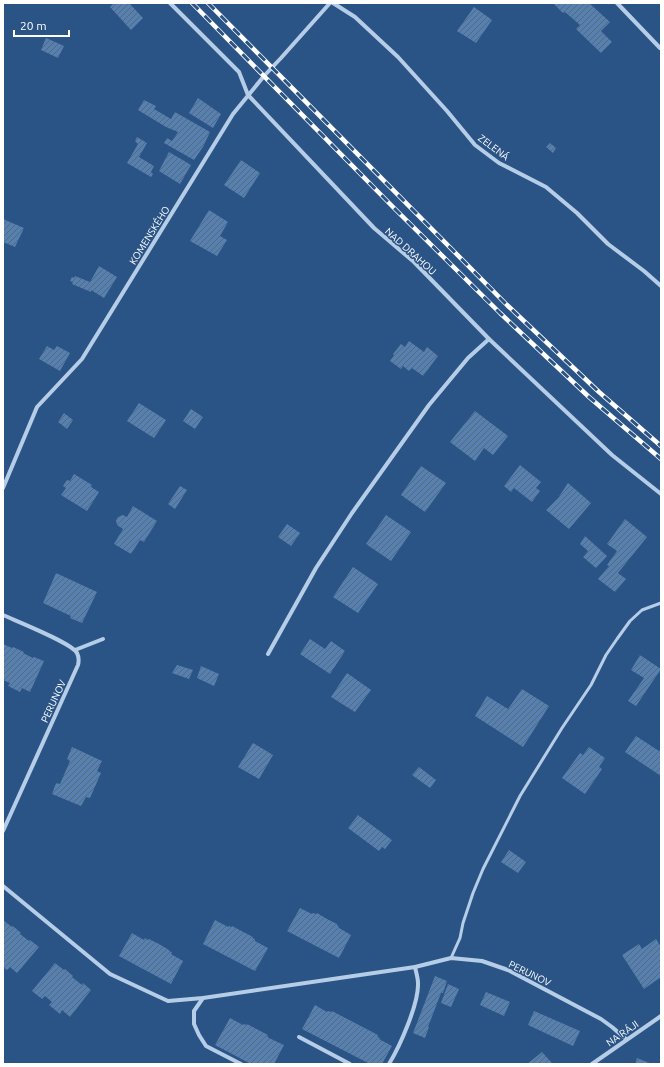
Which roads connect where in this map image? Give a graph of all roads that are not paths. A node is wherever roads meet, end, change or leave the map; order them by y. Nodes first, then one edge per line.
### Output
1 (170, 3) edge
2 (332, 3) edge
3 (617, 3) edge
4 (660, 48) edge
5 (248, 96) junction
6 (661, 286) edge
7 (489, 339) junction
8 (3, 488) edge
9 (661, 494) edge
10 (661, 603) edge
11 (3, 615) edge
12 (103, 639) dead end
13 (74, 650) junction
14 (268, 654) dead end
15 (3, 831) edge
16 (3, 886) edge
17 (451, 958) junction
18 (415, 967) junction
19 (203, 998) junction
20 (661, 1016) edge
21 (299, 1037) dead end
22 (626, 1039) junction
23 (241, 1064) edge
24 (350, 1064) edge
25 (389, 1064) edge
26 (592, 1064) edge

1 - 5 street, NAD DRAHOU
2 - 5 street, KOMENSKÉHO
2 - 6 street, ZELENÁ
3 - 4 street
5 - 7 street, NAD DRAHOU
5 - 8 street, KOMENSKÉHO
7 - 9 street, NAD DRAHOU
7 - 14 street
10 - 17 lane
11 - 13 street
12 - 13 street
13 - 15 street, PERUNOV
16 - 19 street, PERUNOV
17 - 18 street, PERUNOV
17 - 22 street, PERUNOV
18 - 19 street, PERUNOV
18 - 25 street
19 - 23 street
20 - 22 street, NA RÁJI
21 - 24 street
22 - 26 street, NA RÁJI

